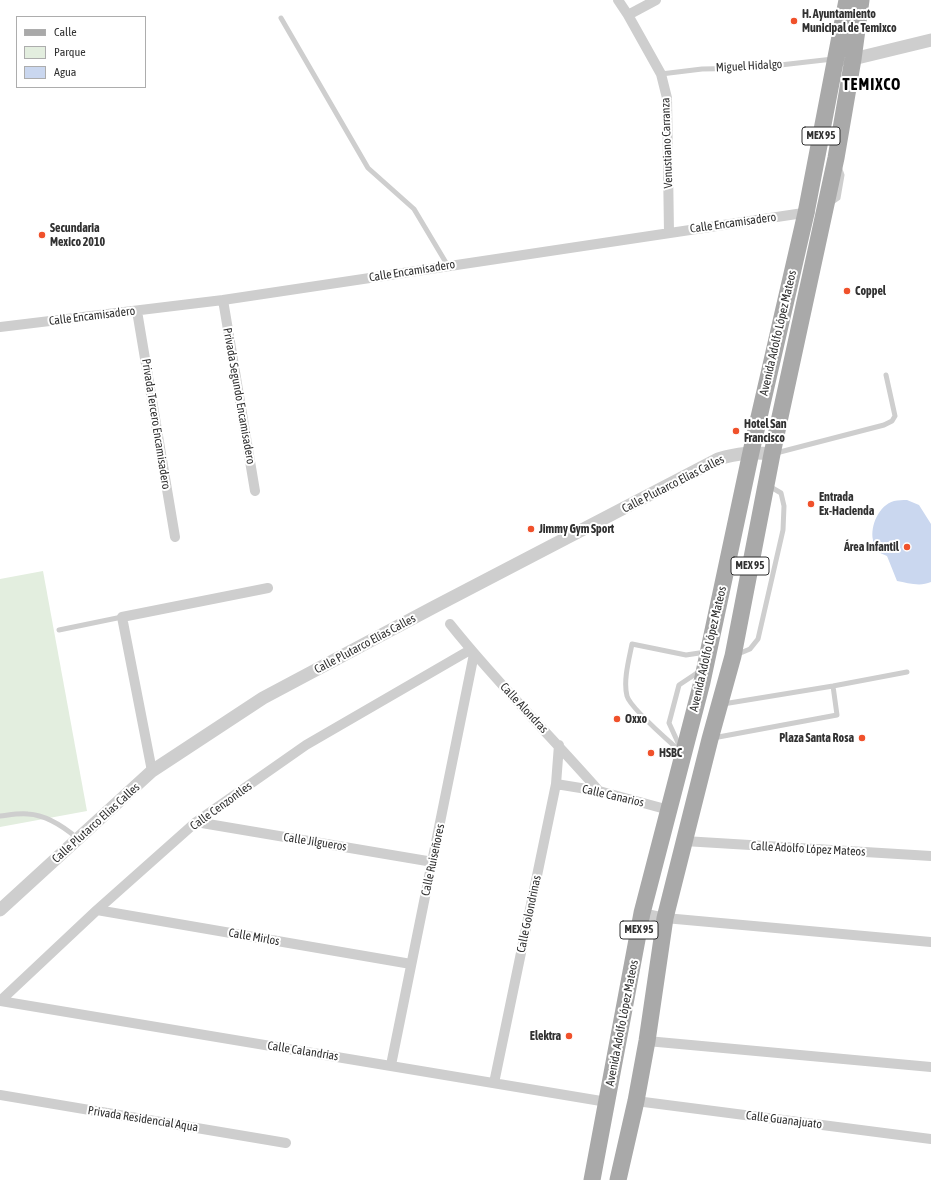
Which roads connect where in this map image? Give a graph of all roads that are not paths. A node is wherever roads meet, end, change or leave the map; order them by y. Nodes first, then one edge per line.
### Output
1 (618, 0) edge
2 (656, 0) edge
3 (847, 0) edge
4 (861, 0) edge
5 (628, 15) junction
6 (281, 18) dead end
7 (931, 40) edge
8 (844, 59) junction
9 (662, 74) junction
10 (825, 209) junction
11 (806, 213) junction
12 (669, 233) junction
13 (448, 266) junction
14 (223, 300) junction
15 (138, 310) junction
16 (0, 327) edge
17 (886, 375) dead end
18 (751, 452) junction
19 (772, 454) junction
20 (766, 484) junction
21 (255, 491) dead end
22 (175, 537) dead end
23 (268, 588) dead end
24 (122, 617) junction
25 (450, 624) dead end
26 (59, 630) dead end
27 (472, 652) junction
28 (733, 656) junction
29 (705, 667) junction
30 (907, 672) dead end
31 (833, 686) junction
32 (725, 687) junction
33 (720, 704) junction
34 (710, 739) junction
35 (559, 745) junction
36 (683, 755) junction
37 (152, 771) junction
38 (556, 784) junction
39 (599, 791) junction
40 (669, 810) junction
41 (0, 816) edge
42 (196, 822) junction
43 (78, 839) junction
44 (684, 841) junction
45 (931, 856) edge
46 (433, 862) junction
47 (0, 910) edge
48 (96, 910) junction
49 (642, 913) junction
50 (665, 918) junction
51 (931, 942) edge
52 (411, 964) junction
53 (0, 1001) edge
54 (648, 1041) junction
55 (391, 1065) junction
56 (931, 1067) edge
57 (494, 1083) junction
58 (0, 1095) edge
59 (636, 1101) junction
60 (607, 1102) junction
61 (931, 1139) edge
62 (286, 1143) dead end
63 (592, 1180) edge
64 (618, 1180) edge

1 - 5 street, Venustiano Carranza
2 - 5 street
3 - 8 main road, Avenida Adolfo López Mateos / MEX 95
4 - 8 main road, Avenida Adolfo López Mateos / MEX 95
5 - 9 street, Venustiano Carranza
6 - 13 lane
7 - 8 street
8 - 9 lane, Miguel Hidalgo
8 - 10 main road, Avenida Adolfo López Mateos / MEX 95
8 - 11 main road, Avenida Adolfo López Mateos / MEX 95
9 - 12 street, Venustiano Carranza
10 - 11 street, Calle Encamisadero
10 - 19 main road, Avenida Adolfo López Mateos / MEX 95
11 - 12 street, Calle Encamisadero
11 - 18 main road, Avenida Adolfo López Mateos / MEX 95
12 - 13 street, Calle Encamisadero
13 - 14 street, Calle Encamisadero
14 - 15 street, Calle Encamisadero
14 - 21 street, Privada Segundo Encamisadero
15 - 16 street, Calle Encamisadero
15 - 22 street, Privada Tercero Encamisadero
17 - 19 lane
18 - 19 street, Calle Plutarco Elías Calles
18 - 29 main road, Avenida Adolfo López Mateos / MEX 95
18 - 37 street, Calle Plutarco Elías Calles
19 - 20 main road, Avenida Adolfo López Mateos / MEX 95
20 - 28 main road, Avenida Adolfo López Mateos / MEX 95
20 - 28 lane
23 - 24 street
24 - 26 lane
24 - 37 street
25 - 27 street, Calle Alondras
27 - 35 street, Calle Alondras
27 - 42 street, Calle Cenzontles
27 - 46 street, Calle Ruiseñores
28 - 32 main road, Avenida Adolfo López Mateos / MEX 95
29 - 32 main road
29 - 36 main road, Avenida Adolfo López Mateos / MEX 95
29 - 36 lane
30 - 31 lane
31 - 33 lane
31 - 34 lane
32 - 33 main road, Avenida Adolfo López Mateos / MEX 95
33 - 34 main road, Avenida Adolfo López Mateos / MEX 95
34 - 44 main road, Avenida Adolfo López Mateos / MEX 95
35 - 38 street, Calle Golondrinas
35 - 39 street, Calle Alondras
36 - 40 main road, Avenida Adolfo López Mateos / MEX 95
37 - 43 street, Calle Plutarco Elías Calles
38 - 39 street, Calle Canarios
38 - 57 street, Calle Golondrinas
39 - 40 street, Calle Canarios
40 - 49 main road, Avenida Adolfo López Mateos / MEX 95
41 - 43 lane
42 - 46 street, Calle Jilgueros
42 - 48 street, Calle Cenzontles
43 - 47 street, Calle Plutarco Elías Calles
44 - 45 street, Calle Adolfo López Mateos
44 - 50 main road, Avenida Adolfo López Mateos / MEX 95
46 - 52 street, Calle Ruiseñores
48 - 52 street, Calle Mirlos
48 - 53 street, Calle Cenzontles
49 - 50 street
49 - 60 main road, Avenida Adolfo López Mateos / MEX 95
50 - 51 street
50 - 54 main road, Avenida Adolfo López Mateos / MEX 95
52 - 55 street, Calle Ruiseñores
53 - 55 street, Calle Calandrias
54 - 56 street
54 - 59 main road, Avenida Adolfo López Mateos / MEX 95
55 - 57 street, Calle Calandrias
57 - 60 street, Calle Calandrias
58 - 62 street, Privada Residencial Aqua
59 - 61 street, Calle Guanajuato
59 - 64 main road, Avenida Adolfo López Mateos / MEX 95
60 - 63 main road, Avenida Adolfo López Mateos / MEX 95

